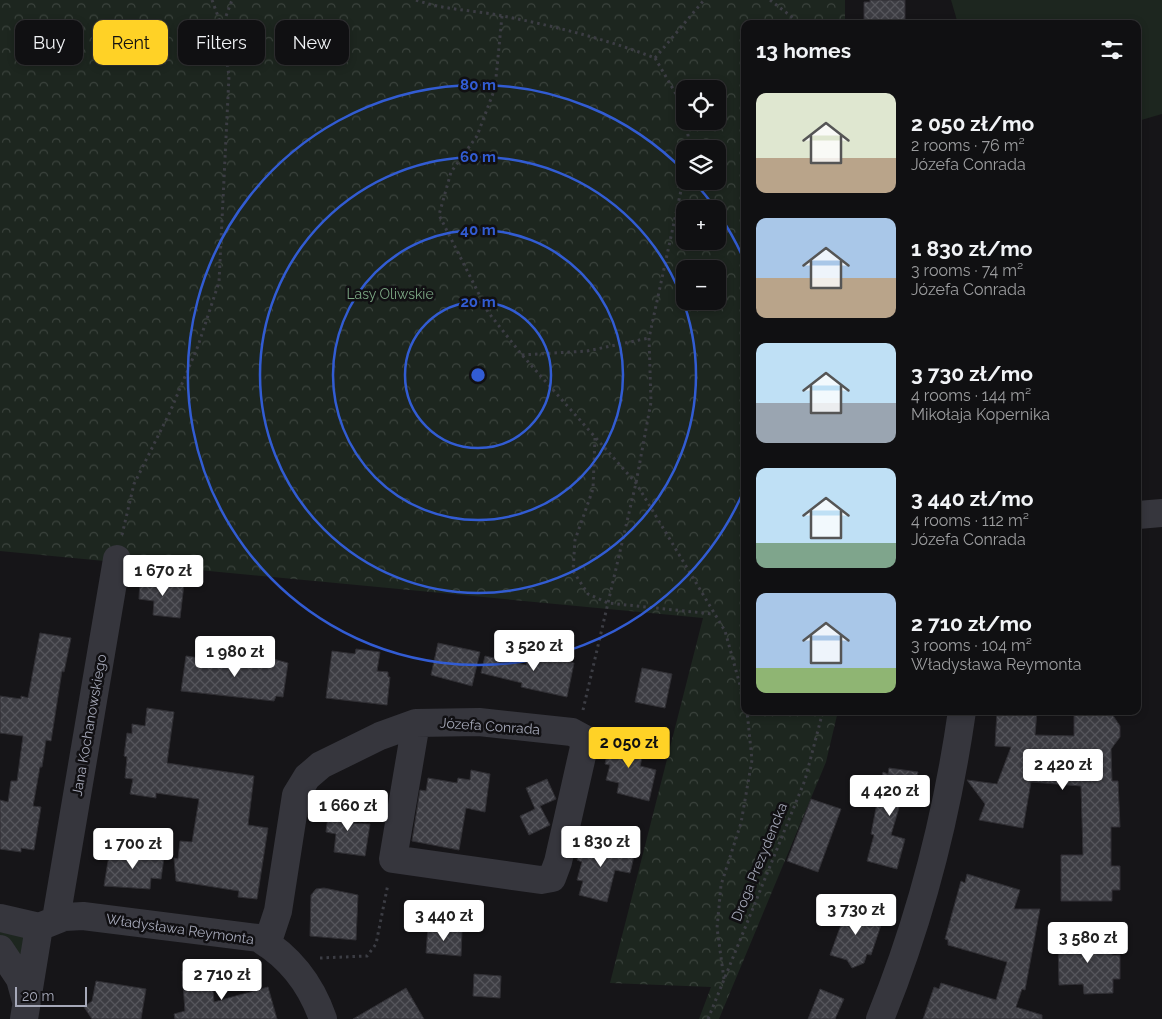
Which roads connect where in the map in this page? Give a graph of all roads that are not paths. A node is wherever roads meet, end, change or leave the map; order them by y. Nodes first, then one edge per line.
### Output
1 (1162, 513) edge
2 (1141, 515) edge
3 (119, 551) road end
4 (961, 715) edge
5 (416, 723) junction
6 (0, 918) edge
7 (47, 923) junction
8 (267, 944) junction
9 (0, 949) edge
10 (25, 1010) edge
11 (323, 1019) edge
12 (880, 1019) edge

1 - 2 street
3 - 7 street, Jana Kochanowskiego
4 - 12 street
5 - 5 street, Józefa Conrada
5 - 8 street, Józefa Conrada
6 - 7 street, Władysława Reymonta
7 - 8 street, Władysława Reymonta
7 - 10 street, Jana Kochanowskiego
8 - 11 street, Władysława Reymonta
9 - 10 street

